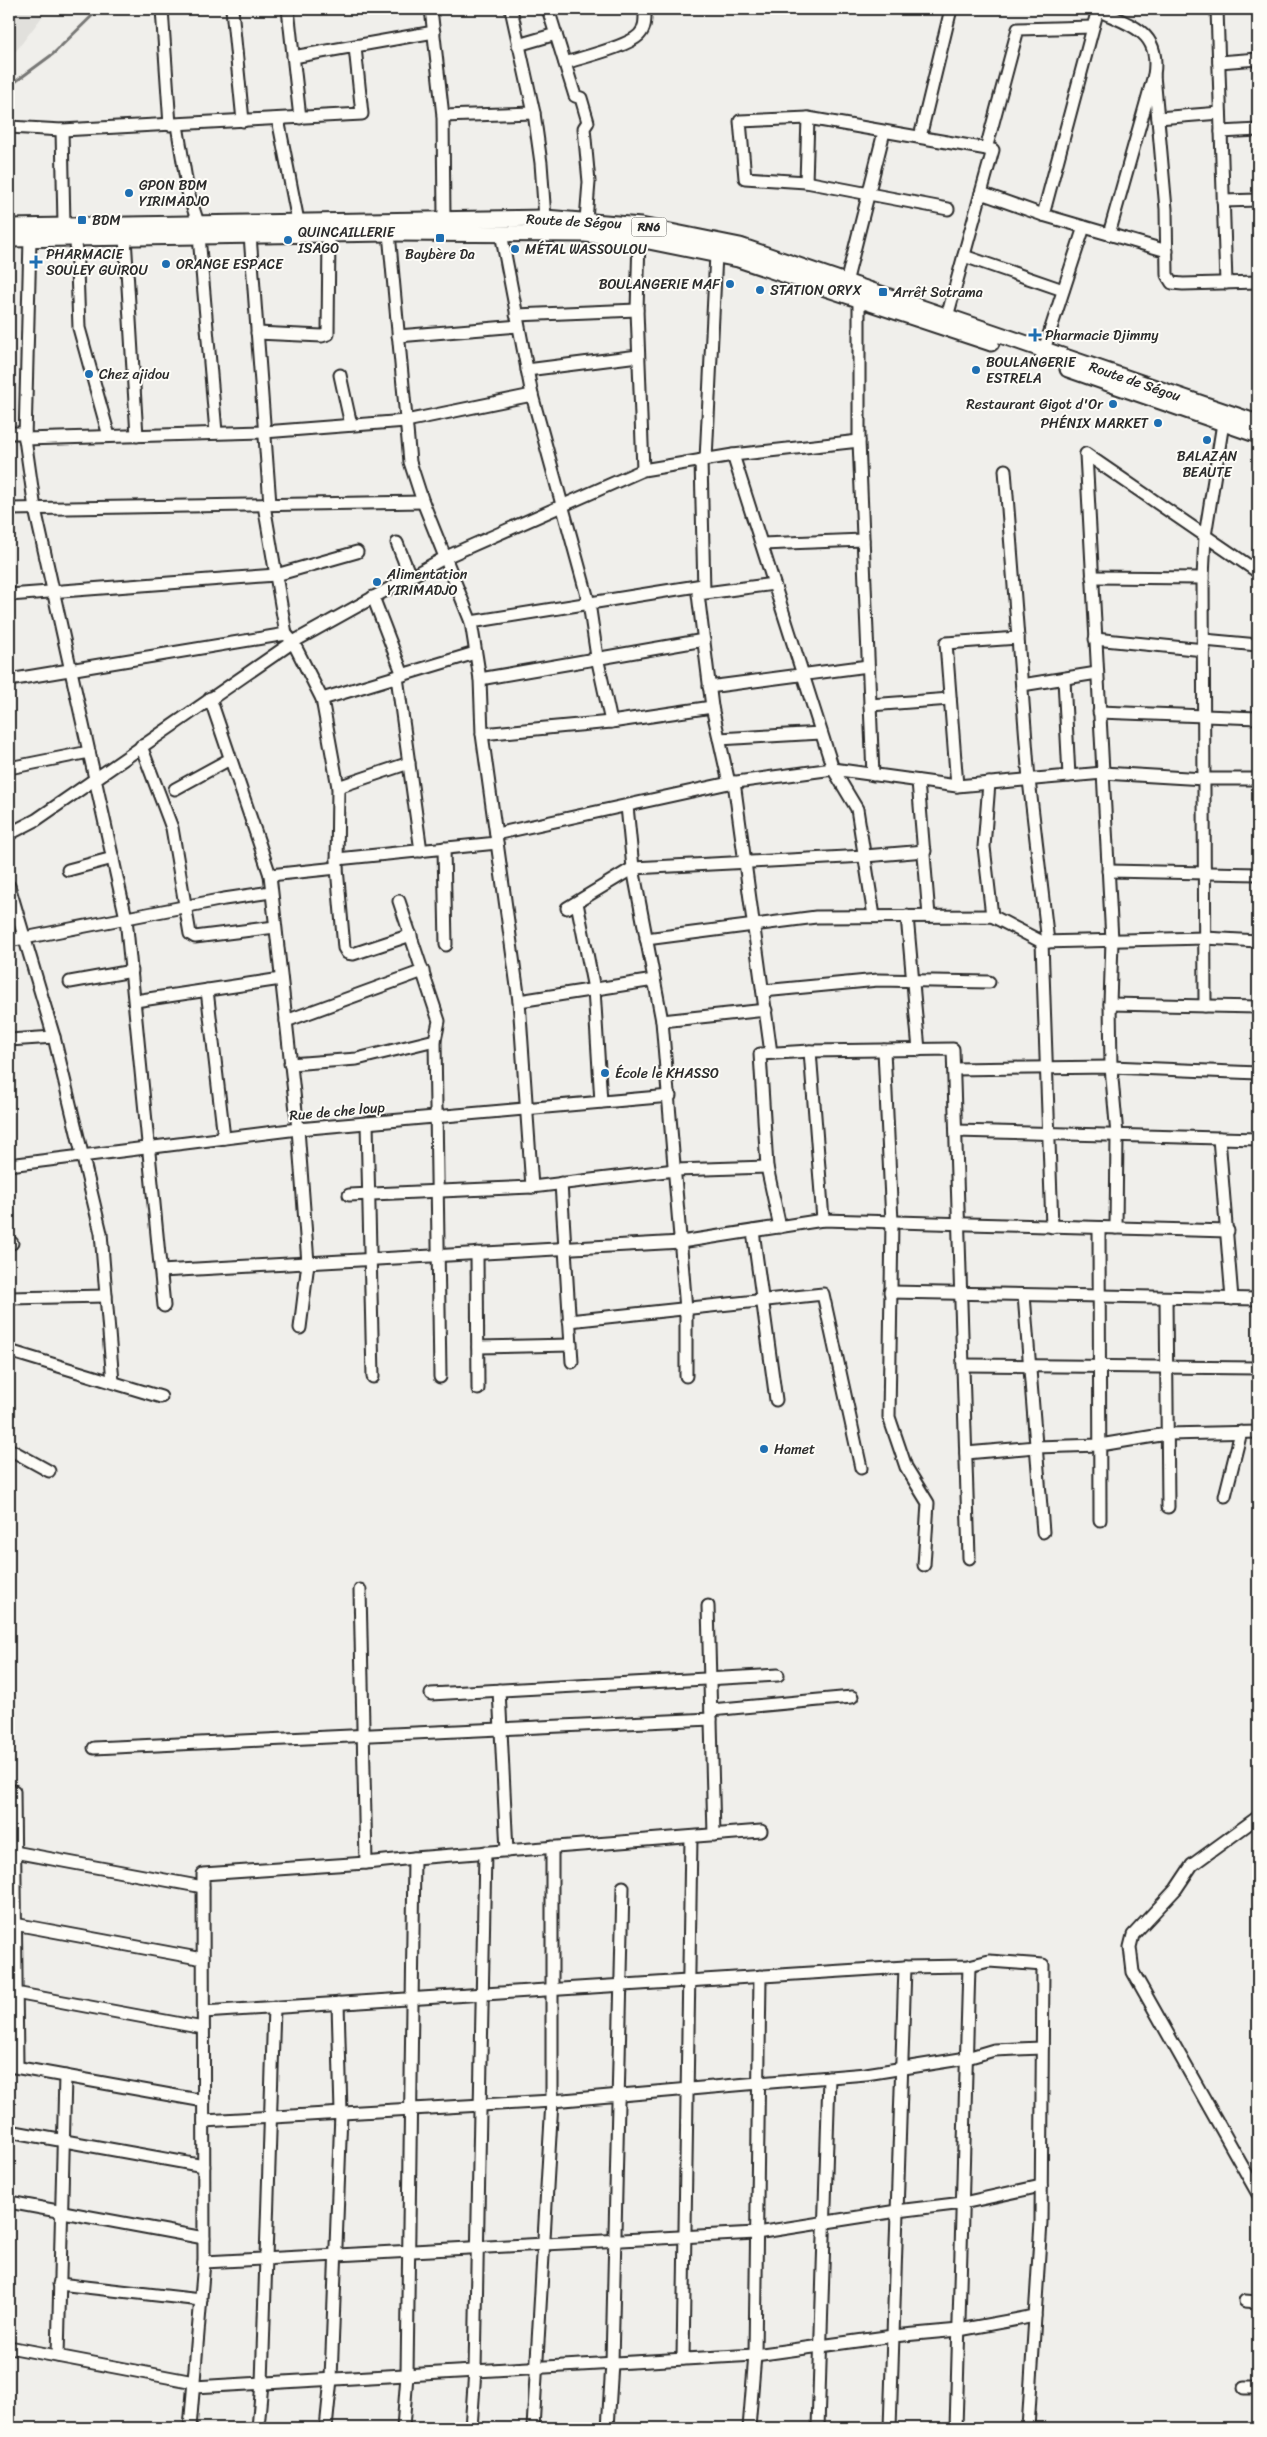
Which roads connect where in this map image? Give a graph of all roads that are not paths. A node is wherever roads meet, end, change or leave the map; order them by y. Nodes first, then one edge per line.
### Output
1 (162, 9) edge
2 (232, 9) edge
3 (288, 9) edge
4 (432, 9) edge
5 (511, 9) edge
6 (548, 9) edge
7 (645, 9) edge
8 (951, 9) edge
9 (1217, 9) edge
10 (1098, 10) edge
11 (1093, 27) junction
12 (434, 32) junction
13 (556, 34) junction
14 (518, 45) junction
15 (354, 47) junction
16 (293, 56) junction
17 (1258, 59) edge
18 (1219, 62) junction
19 (565, 63) junction
20 (1154, 75) junction
21 (534, 113) junction
22 (1220, 114) junction
23 (443, 116) junction
24 (300, 118) junction
25 (808, 118) junction
26 (1158, 118) junction
27 (278, 119) junction
28 (243, 121) junction
29 (174, 125) junction
30 (9, 128) edge
31 (62, 130) junction
32 (1258, 130) edge
33 (884, 132) junction
34 (1220, 132) junction
35 (920, 137) junction
36 (986, 149) junction
37 (806, 182) junction
38 (981, 193) junction
39 (868, 194) junction
40 (1258, 200) edge
41 (1223, 201) junction
42 (948, 209) dead end
43 (1043, 215) junction
44 (545, 218) junction
45 (444, 220) junction
46 (586, 220) junction
47 (298, 221) junction
48 (64, 225) junction
49 (1084, 226) junction
50 (9, 227) edge
51 (198, 229) junction
52 (389, 233) junction
53 (501, 233) junction
54 (329, 234) junction
55 (1109, 234) junction
56 (250, 235) junction
57 (125, 237) junction
58 (30, 238) junction
59 (76, 238) junction
60 (9, 239) edge
61 (639, 240) junction
62 (1167, 251) junction
63 (716, 254) junction
64 (964, 256) junction
65 (846, 282) junction
66 (1226, 282) junction
67 (1258, 282) edge
68 (1063, 290) junction
69 (859, 299) junction
70 (637, 310) junction
71 (947, 317) junction
72 (517, 321) junction
73 (257, 333) junction
74 (398, 336) junction
75 (1042, 355) junction
76 (638, 356) junction
77 (527, 370) junction
78 (340, 375) dead end
79 (532, 395) junction
80 (406, 421) junction
81 (1222, 423) junction
82 (1258, 423) edge
83 (351, 425) junction
84 (216, 432) junction
85 (264, 432) junction
86 (9, 433) edge
87 (1258, 435) edge
88 (25, 436) junction
89 (109, 436) junction
90 (138, 436) junction
91 (859, 441) junction
92 (733, 455) junction
93 (703, 459) junction
94 (643, 470) junction
95 (1005, 470) dead end
96 (423, 502) junction
97 (267, 505) junction
98 (562, 506) junction
99 (35, 508) junction
100 (9, 509) edge
101 (1205, 536) junction
102 (863, 540) junction
103 (398, 543) dead end
104 (762, 544) junction
105 (357, 552) dead end
106 (446, 557) junction
107 (1258, 572) edge
108 (276, 575) junction
109 (410, 576) junction
110 (1092, 577) junction
111 (1203, 578) junction
112 (774, 584) junction
113 (703, 589) junction
114 (53, 592) junction
115 (9, 595) edge
116 (373, 597) junction
117 (589, 603) junction
118 (471, 622) junction
119 (290, 638) junction
120 (1018, 638) junction
121 (1096, 639) junction
122 (704, 640) junction
123 (1204, 645) junction
124 (1258, 645) edge
125 (476, 653) junction
126 (597, 657) junction
127 (868, 666) junction
128 (71, 670) junction
129 (1097, 673) junction
130 (803, 674) junction
131 (400, 676) junction
132 (480, 679) junction
133 (1064, 679) junction
134 (9, 680) edge
135 (1022, 685) junction
136 (709, 687) junction
137 (210, 698) junction
138 (950, 698) junction
139 (322, 699) junction
140 (870, 705) junction
141 (712, 707) junction
142 (1099, 712) junction
143 (1204, 716) junction
144 (1258, 718) edge
145 (612, 722) junction
146 (482, 734) junction
147 (821, 734) junction
148 (719, 739) junction
149 (142, 746) junction
150 (89, 752) junction
151 (230, 759) junction
152 (409, 763) junction
153 (9, 768) edge
154 (833, 769) junction
155 (1103, 773) junction
156 (872, 775) junction
157 (1069, 776) junction
158 (95, 778) junction
159 (1204, 779) junction
160 (1258, 779) edge
161 (1029, 780) junction
162 (918, 781) junction
163 (732, 783) junction
164 (989, 783) junction
165 (338, 786) junction
166 (958, 786) junction
167 (175, 789) dead end
168 (627, 806) junction
169 (9, 834) edge
170 (496, 839) junction
171 (444, 848) junction
172 (421, 851) junction
173 (924, 851) junction
174 (865, 856) junction
175 (113, 858) junction
176 (746, 861) junction
177 (337, 864) junction
178 (633, 868) junction
179 (68, 870) dead end
180 (1108, 871) junction
181 (1204, 873) junction
182 (1258, 874) edge
183 (270, 875) junction
184 (9, 886) edge
185 (272, 892) junction
186 (399, 901) dead end
187 (184, 906) junction
188 (874, 916) junction
189 (907, 916) junction
190 (929, 916) junction
191 (992, 916) junction
192 (126, 918) junction
193 (755, 925) junction
194 (275, 927) junction
195 (411, 935) junction
196 (26, 937) junction
197 (1205, 938) junction
198 (646, 939) junction
199 (1112, 940) junction
200 (9, 941) edge
201 (1258, 941) edge
202 (1045, 942) junction
203 (446, 945) dead end
204 (423, 971) junction
205 (132, 972) junction
206 (281, 979) junction
207 (654, 980) junction
208 (913, 981) junction
209 (70, 982) dead end
210 (989, 982) dead end
211 (207, 990) junction
212 (594, 990) junction
213 (763, 991) junction
214 (519, 1000) junction
215 (134, 1001) junction
216 (1110, 1004) junction
217 (1205, 1006) junction
218 (1258, 1007) edge
219 (766, 1010) junction
220 (286, 1020) junction
221 (662, 1022) junction
222 (54, 1037) junction
223 (9, 1040) edge
224 (435, 1040) junction
225 (884, 1050) junction
226 (919, 1050) junction
227 (810, 1051) junction
228 (771, 1054) junction
229 (290, 1064) junction
230 (1111, 1067) junction
231 (954, 1069) junction
232 (1046, 1069) junction
233 (1258, 1073) edge
234 (670, 1096) junction
235 (601, 1102) junction
236 (528, 1109) junction
237 (436, 1117) junction
238 (367, 1123) junction
239 (298, 1129) junction
240 (956, 1131) junction
241 (1048, 1134) junction
242 (1117, 1135) junction
243 (224, 1138) junction
244 (1219, 1138) junction
245 (1258, 1138) edge
246 (149, 1147) junction
247 (82, 1156) junction
248 (9, 1165) edge
249 (767, 1167) junction
250 (675, 1170) junction
251 (561, 1183) junction
252 (532, 1187) junction
253 (437, 1191) junction
254 (349, 1195) dead end
255 (370, 1195) junction
256 (823, 1220) junction
257 (892, 1222) junction
258 (960, 1224) junction
259 (1052, 1226) junction
260 (780, 1227) junction
261 (1099, 1228) junction
262 (1116, 1228) junction
263 (753, 1231) junction
264 (1228, 1231) junction
265 (681, 1242) junction
266 (564, 1248) junction
267 (477, 1253) junction
268 (438, 1255) junction
269 (372, 1259) junction
270 (308, 1263) junction
271 (161, 1271) junction
272 (890, 1292) junction
273 (961, 1294) junction
274 (1024, 1295) junction
275 (106, 1296) junction
276 (1099, 1296) junction
277 (9, 1298) edge
278 (1166, 1298) junction
279 (1232, 1299) junction
280 (1258, 1299) edge
281 (763, 1300) junction
282 (164, 1306) dead end
283 (686, 1309) junction
284 (569, 1321) junction
285 (300, 1328) dead end
286 (570, 1345) junction
287 (478, 1347) junction
288 (9, 1351) edge
289 (572, 1362) dead end
290 (963, 1365) junction
291 (1030, 1365) junction
292 (1100, 1366) junction
293 (1166, 1367) junction
294 (1258, 1368) edge
295 (686, 1376) dead end
296 (440, 1377) dead end
297 (373, 1378) dead end
298 (113, 1382) junction
299 (478, 1388) dead end
300 (161, 1397) dead end
301 (776, 1400) dead end
302 (1241, 1432) junction
303 (1258, 1432) edge
304 (1167, 1434) junction
305 (1100, 1445) junction
306 (1036, 1447) junction
307 (9, 1449) edge
308 (966, 1453) junction
309 (861, 1468) dead end
310 (50, 1471) dead end
311 (1225, 1496) dead end
312 (1168, 1507) dead end
313 (1100, 1520) dead end
314 (1043, 1532) dead end
315 (969, 1558) dead end
316 (924, 1565) dead end
317 (360, 1590) dead end
318 (708, 1606) dead end
319 (778, 1675) dead end
320 (710, 1679) junction
321 (499, 1690) junction
322 (431, 1694) dead end
323 (852, 1697) dead end
324 (711, 1715) junction
325 (501, 1729) junction
326 (363, 1735) junction
327 (94, 1748) dead end
328 (14, 1791) dead end
329 (1258, 1817) edge
330 (761, 1831) dead end
331 (714, 1835) junction
332 (691, 1837) junction
333 (552, 1847) junction
334 (507, 1851) junction
335 (12, 1852) edge
336 (485, 1852) junction
337 (414, 1858) junction
338 (366, 1863) junction
339 (203, 1887) junction
340 (623, 1887) dead end
341 (12, 1923) edge
342 (203, 1959) junction
343 (969, 1966) junction
344 (905, 1967) junction
345 (760, 1976) junction
346 (689, 1981) junction
347 (620, 1985) junction
348 (552, 1989) junction
349 (13, 1992) edge
350 (482, 1994) junction
351 (412, 1998) junction
352 (338, 2003) junction
353 (274, 2007) junction
354 (203, 2012) junction
355 (203, 2028) junction
356 (1042, 2048) junction
357 (967, 2058) junction
358 (13, 2066) edge
359 (902, 2067) junction
360 (65, 2076) junction
361 (829, 2077) junction
362 (759, 2084) junction
363 (687, 2089) junction
364 (618, 2096) junction
365 (204, 2101) junction
366 (552, 2101) junction
367 (480, 2106) junction
368 (411, 2109) junction
369 (341, 2113) junction
370 (270, 2117) junction
371 (204, 2121) junction
372 (9, 2131) edge
373 (63, 2140) junction
374 (204, 2166) junction
375 (1041, 2186) junction
376 (1258, 2194) edge
377 (9, 2202) edge
378 (963, 2204) junction
379 (897, 2210) junction
380 (61, 2212) junction
381 (825, 2222) junction
382 (756, 2233) junction
383 (685, 2236) junction
384 (204, 2238) junction
385 (615, 2240) junction
386 (544, 2244) junction
387 (477, 2248) junction
388 (409, 2251) junction
389 (336, 2255) junction
390 (266, 2259) junction
391 (204, 2262) junction
392 (59, 2284) junction
393 (201, 2300) junction
394 (1245, 2301) dead end
395 (1258, 2302) edge
396 (1035, 2316) junction
397 (959, 2330) junction
398 (893, 2336) junction
399 (821, 2346) junction
400 (9, 2347) edge
401 (755, 2355) junction
402 (58, 2356) junction
403 (683, 2359) junction
404 (612, 2363) junction
405 (537, 2367) junction
406 (475, 2370) junction
407 (407, 2374) junction
408 (331, 2379) junction
409 (262, 2383) junction
410 (194, 2384) junction
411 (1244, 2388) dead end
412 (1258, 2388) edge
413 (190, 2428) edge
414 (258, 2428) edge
415 (326, 2428) edge
416 (403, 2428) edge
417 (471, 2428) edge
418 (533, 2428) edge
419 (608, 2428) edge
420 (749, 2428) edge
421 (818, 2428) edge
422 (890, 2428) edge
423 (956, 2428) edge
424 (1028, 2428) edge

1 - 29 street
2 - 28 street
3 - 16 street
4 - 12 street
5 - 14 street
6 - 13 street
7 - 19 street
8 - 35 street
9 - 18 street
10 - 11 street
10 - 20 street
11 - 36 street
11 - 43 street
12 - 15 street
12 - 23 street
13 - 14 street
13 - 19 street
14 - 21 street
15 - 16 street
15 - 24 street
16 - 24 street
17 - 18 street
18 - 22 street
19 - 46 street
20 - 26 street
20 - 55 street
21 - 23 street
21 - 44 street
22 - 26 street
22 - 34 street
23 - 45 street
24 - 27 street
25 - 33 street
25 - 37 street
25 - 37 street
26 - 62 street
27 - 28 street
27 - 47 street
28 - 29 street
29 - 31 street
29 - 51 street
30 - 31 street
31 - 48 street
32 - 34 street
33 - 35 street
33 - 39 street
34 - 41 street
35 - 36 street
36 - 38 street
37 - 39 street
38 - 43 street
38 - 64 street
39 - 42 street
39 - 65 street
40 - 41 street
41 - 66 street
43 - 49 street
44 - 45 highway, Route de Ségou / RN6
44 - 46 highway, Route de Ségou / RN6
45 - 47 highway, Route de Ségou / RN6
46 - 65 highway, Route de Ségou / RN6
47 - 51 highway, Route de Ségou / RN6
48 - 50 highway, Route de Ségou / RN6
48 - 51 highway, Route de Ségou / RN6
49 - 55 street
49 - 68 street
51 - 56 highway, Route de Ségou / RN6
51 - 57 highway, Route de Ségou / RN6
51 - 84 street
52 - 53 highway, Route de Ségou / RN6
52 - 54 highway, Route de Ségou / RN6
52 - 74 street
53 - 61 highway, Route de Ségou / RN6
53 - 72 street
54 - 56 highway, Route de Ségou / RN6
54 - 73 street
55 - 62 street
56 - 73 street
57 - 59 highway, Route de Ségou / RN6
57 - 90 street
58 - 59 highway, Route de Ségou / RN6
58 - 60 highway, Route de Ségou / RN6
58 - 88 street
59 - 89 street
61 - 63 highway, Route de Ségou / RN6
61 - 70 street
62 - 66 street
63 - 69 highway, Route de Ségou / RN6
63 - 93 street
64 - 68 street
64 - 71 street
65 - 71 highway, Route de Ségou / RN6
66 - 67 street
68 - 75 street
69 - 75 highway, Route de Ségou / RN6
69 - 91 street
70 - 72 street
70 - 76 street
71 - 75 highway, Route de Ségou / RN6
72 - 74 street
72 - 77 street
73 - 85 street
74 - 80 street
75 - 81 highway, Route de Ségou / RN6
75 - 82 highway, Route de Ségou / RN6
76 - 77 street
76 - 94 street
77 - 79 street
78 - 83 street
79 - 80 street
79 - 98 street
80 - 83 street
80 - 96 street
81 - 87 highway, Route de Ségou / RN6
81 - 101 street
83 - 85 street
84 - 85 street
84 - 90 street
85 - 97 street
86 - 88 street
88 - 89 street
88 - 99 street
89 - 90 street
91 - 92 street
91 - 102 street
92 - 93 street
92 - 104 street
93 - 94 street
93 - 113 street
94 - 98 street
95 - 120 street
96 - 97 street
96 - 106 street
97 - 99 street
97 - 108 street
98 - 106 street
98 - 117 street
99 - 100 street
99 - 114 street
101 - 107 street
101 - 110 street
101 - 111 street
102 - 104 street
102 - 127 street
103 - 109 street
104 - 112 street
105 - 108 street
106 - 109 street
106 - 118 street
108 - 114 street
108 - 119 street
109 - 116 street
110 - 111 street
110 - 121 street
111 - 123 street
112 - 113 street
112 - 130 street
113 - 117 street
113 - 122 street
114 - 115 street
114 - 128 street
116 - 119 street
116 - 131 street
117 - 118 street
117 - 126 street
118 - 125 street
119 - 128 street
119 - 137 street
119 - 139 street
120 - 135 street
120 - 138 street
121 - 123 street
121 - 129 street
122 - 126 street
122 - 136 street
123 - 124 street
123 - 143 street
125 - 131 street
125 - 132 street
126 - 132 street
126 - 145 street
127 - 130 street
127 - 140 street
128 - 134 street
128 - 150 street
129 - 133 street
129 - 142 street
130 - 136 street
130 - 147 street
131 - 139 street
131 - 152 street
132 - 146 street
133 - 135 street
133 - 157 street
135 - 161 street
136 - 141 street
137 - 149 street
137 - 151 street
138 - 140 street
138 - 166 street
139 - 165 street
140 - 156 street
141 - 145 street
141 - 148 street
142 - 143 street
142 - 155 street
143 - 144 street
143 - 159 street
145 - 146 street
146 - 170 street
147 - 148 street
147 - 154 street
148 - 163 street
149 - 158 street
149 - 187 street
150 - 153 street
150 - 158 street
151 - 167 street
151 - 183 street
152 - 165 street
152 - 172 street
154 - 156 street
154 - 163 street
154 - 174 street
155 - 157 street
155 - 159 street
155 - 180 street
156 - 162 street
157 - 161 street
158 - 169 street
158 - 175 street
159 - 160 street
159 - 181 street
161 - 164 street
161 - 202 street
162 - 166 street
162 - 173 street
163 - 168 street
163 - 176 street
164 - 166 street
164 - 191 street
165 - 177 street
168 - 170 street
168 - 178 street
170 - 171 street
170 - 214 street
171 - 172 street
171 - 203 street
172 - 177 street
173 - 174 street
173 - 190 street
174 - 176 street
174 - 188 street
175 - 179 street
175 - 192 street
176 - 178 street
176 - 193 street
177 - 183 street
177 - 195 street
178 - 198 street
178 - 212 street
180 - 181 street
180 - 199 street
181 - 182 street
181 - 197 street
183 - 185 street
184 - 196 street
185 - 187 street
185 - 194 street
186 - 195 street
187 - 192 street
187 - 194 street
188 - 189 street
188 - 193 street
189 - 190 street
189 - 208 street
190 - 191 street
191 - 202 street
192 - 196 street
192 - 205 street
193 - 198 street
193 - 213 street
194 - 206 street
195 - 204 street
196 - 200 street
196 - 222 street
197 - 199 street
197 - 201 street
197 - 217 street
198 - 207 street
199 - 202 street
199 - 216 street
202 - 232 street
204 - 220 street
204 - 224 street
205 - 209 street
205 - 215 street
206 - 211 street
206 - 220 street
207 - 212 street
207 - 221 street
208 - 210 street
208 - 213 street
208 - 226 street
211 - 215 street
211 - 243 street
212 - 214 street
212 - 235 street
213 - 219 street
214 - 236 street
215 - 246 street
216 - 217 street
216 - 230 street
217 - 218 street
219 - 221 street
219 - 228 street
220 - 229 street
221 - 234 street
222 - 223 street
222 - 247 street
224 - 229 street
224 - 237 street
225 - 226 street
225 - 227 street
225 - 257 street
226 - 231 street
227 - 228 street
227 - 256 street
228 - 249 street
229 - 239 street
230 - 232 street
230 - 233 street
230 - 242 street
231 - 232 street
231 - 240 street
232 - 241 street
234 - 235 street, Rue de che loup
234 - 250 street
235 - 236 street, Rue de che loup
236 - 237 street, Rue de che loup
236 - 252 street
237 - 238 street, Rue de che loup
237 - 253 street
238 - 239 street, Rue de che loup
238 - 255 street
239 - 243 street, Rue de che loup
239 - 270 street
240 - 241 street
240 - 258 street
241 - 242 street
241 - 259 street
242 - 244 street
242 - 262 street
243 - 246 street, Rue de che loup
244 - 245 street
244 - 264 street
246 - 247 street, Rue de che loup
246 - 271 street
247 - 248 street, Rue de che loup
247 - 275 street
249 - 250 street
249 - 260 street
250 - 251 street
250 - 265 street
251 - 252 street
251 - 266 street
252 - 253 street
253 - 255 street
253 - 268 street
254 - 255 street
255 - 269 street
256 - 257 street
256 - 260 street
257 - 258 street
257 - 272 street
258 - 259 street
258 - 273 street
259 - 261 street
260 - 263 street
261 - 262 street
261 - 276 street
262 - 264 street
263 - 265 street
263 - 281 street
264 - 279 street
265 - 266 street
265 - 283 street
266 - 267 street
266 - 284 street
267 - 268 street
267 - 287 street
268 - 269 street
268 - 296 street
269 - 270 street
269 - 297 street
270 - 271 street
270 - 285 street
271 - 282 street
272 - 273 street
272 - 316 street
273 - 274 street
273 - 290 street
274 - 276 street
274 - 291 street
275 - 277 street
275 - 298 street
276 - 278 street
276 - 292 street
278 - 279 street
278 - 293 street
279 - 280 street
281 - 283 street
281 - 301 street
281 - 309 street
283 - 284 street
283 - 295 street
284 - 286 street
286 - 287 street
286 - 289 street
287 - 299 street
288 - 298 street
290 - 291 street
290 - 308 street
291 - 292 street
291 - 306 street
292 - 293 street
292 - 305 street
293 - 294 street
293 - 304 street
298 - 300 street
302 - 303 street
302 - 304 street
302 - 311 street
304 - 305 street
304 - 312 street
305 - 306 street
305 - 313 street
306 - 308 street
306 - 314 street
307 - 310 street
308 - 315 street
317 - 326 street
318 - 320 street
319 - 320 street
320 - 321 street
320 - 324 street
321 - 322 street
321 - 325 street
323 - 324 street
324 - 325 street
324 - 331 street
325 - 326 street
325 - 334 street
326 - 327 street
326 - 338 street
328 - 335 street
329 - 376 street
330 - 331 street
331 - 332 street
332 - 333 street
332 - 346 street
333 - 334 street
333 - 348 street
334 - 336 street
335 - 339 street
335 - 341 street
336 - 337 street
336 - 350 street
337 - 338 street
337 - 351 street
338 - 339 street
339 - 342 street
340 - 347 street
341 - 342 street
341 - 349 street
342 - 354 street
343 - 344 street
343 - 356 street
343 - 357 street
344 - 345 street
344 - 359 street
345 - 346 street
345 - 362 street
346 - 347 street
346 - 363 street
347 - 348 street
347 - 364 street
348 - 350 street
348 - 366 street
349 - 355 street
349 - 358 street
350 - 351 street
350 - 367 street
351 - 352 street
351 - 368 street
352 - 353 street
352 - 369 street
353 - 354 street
353 - 370 street
354 - 355 street
355 - 365 street
356 - 357 street
356 - 375 street
357 - 359 street
357 - 378 street
358 - 360 street
359 - 361 street
359 - 379 street
360 - 365 street
360 - 373 street
361 - 362 street
361 - 381 street
362 - 363 street
362 - 382 street
363 - 364 street
363 - 383 street
364 - 366 street
364 - 385 street
365 - 371 street
366 - 367 street
366 - 386 street
367 - 368 street
367 - 387 street
368 - 369 street
368 - 388 street
369 - 370 street
369 - 389 street
370 - 371 street
370 - 390 street
371 - 374 street
372 - 373 street
373 - 374 street
373 - 380 street
374 - 384 street
375 - 378 street
375 - 396 street
377 - 380 street
378 - 379 street
378 - 397 street
379 - 381 street
379 - 398 street
380 - 384 street
380 - 392 street
381 - 382 street
381 - 399 street
382 - 383 street
382 - 401 street
383 - 385 street
383 - 403 street
384 - 391 street
385 - 386 street
385 - 404 street
386 - 387 street
386 - 405 street
387 - 388 street
387 - 406 street
388 - 389 street
388 - 407 street
389 - 390 street
389 - 408 street
390 - 391 street
390 - 409 street
391 - 393 street
392 - 393 street
392 - 402 street
393 - 410 street
394 - 395 street
396 - 397 street
396 - 424 street
397 - 398 street
397 - 423 street
398 - 399 street
398 - 422 street
399 - 401 street
399 - 421 street
400 - 402 street
401 - 403 street
401 - 420 street
402 - 410 street
403 - 404 street
404 - 405 street
404 - 419 street
405 - 406 street
405 - 418 street
406 - 407 street
406 - 417 street
407 - 408 street
407 - 416 street
408 - 409 street
408 - 415 street
409 - 410 street
409 - 414 street
410 - 413 street
411 - 412 street

